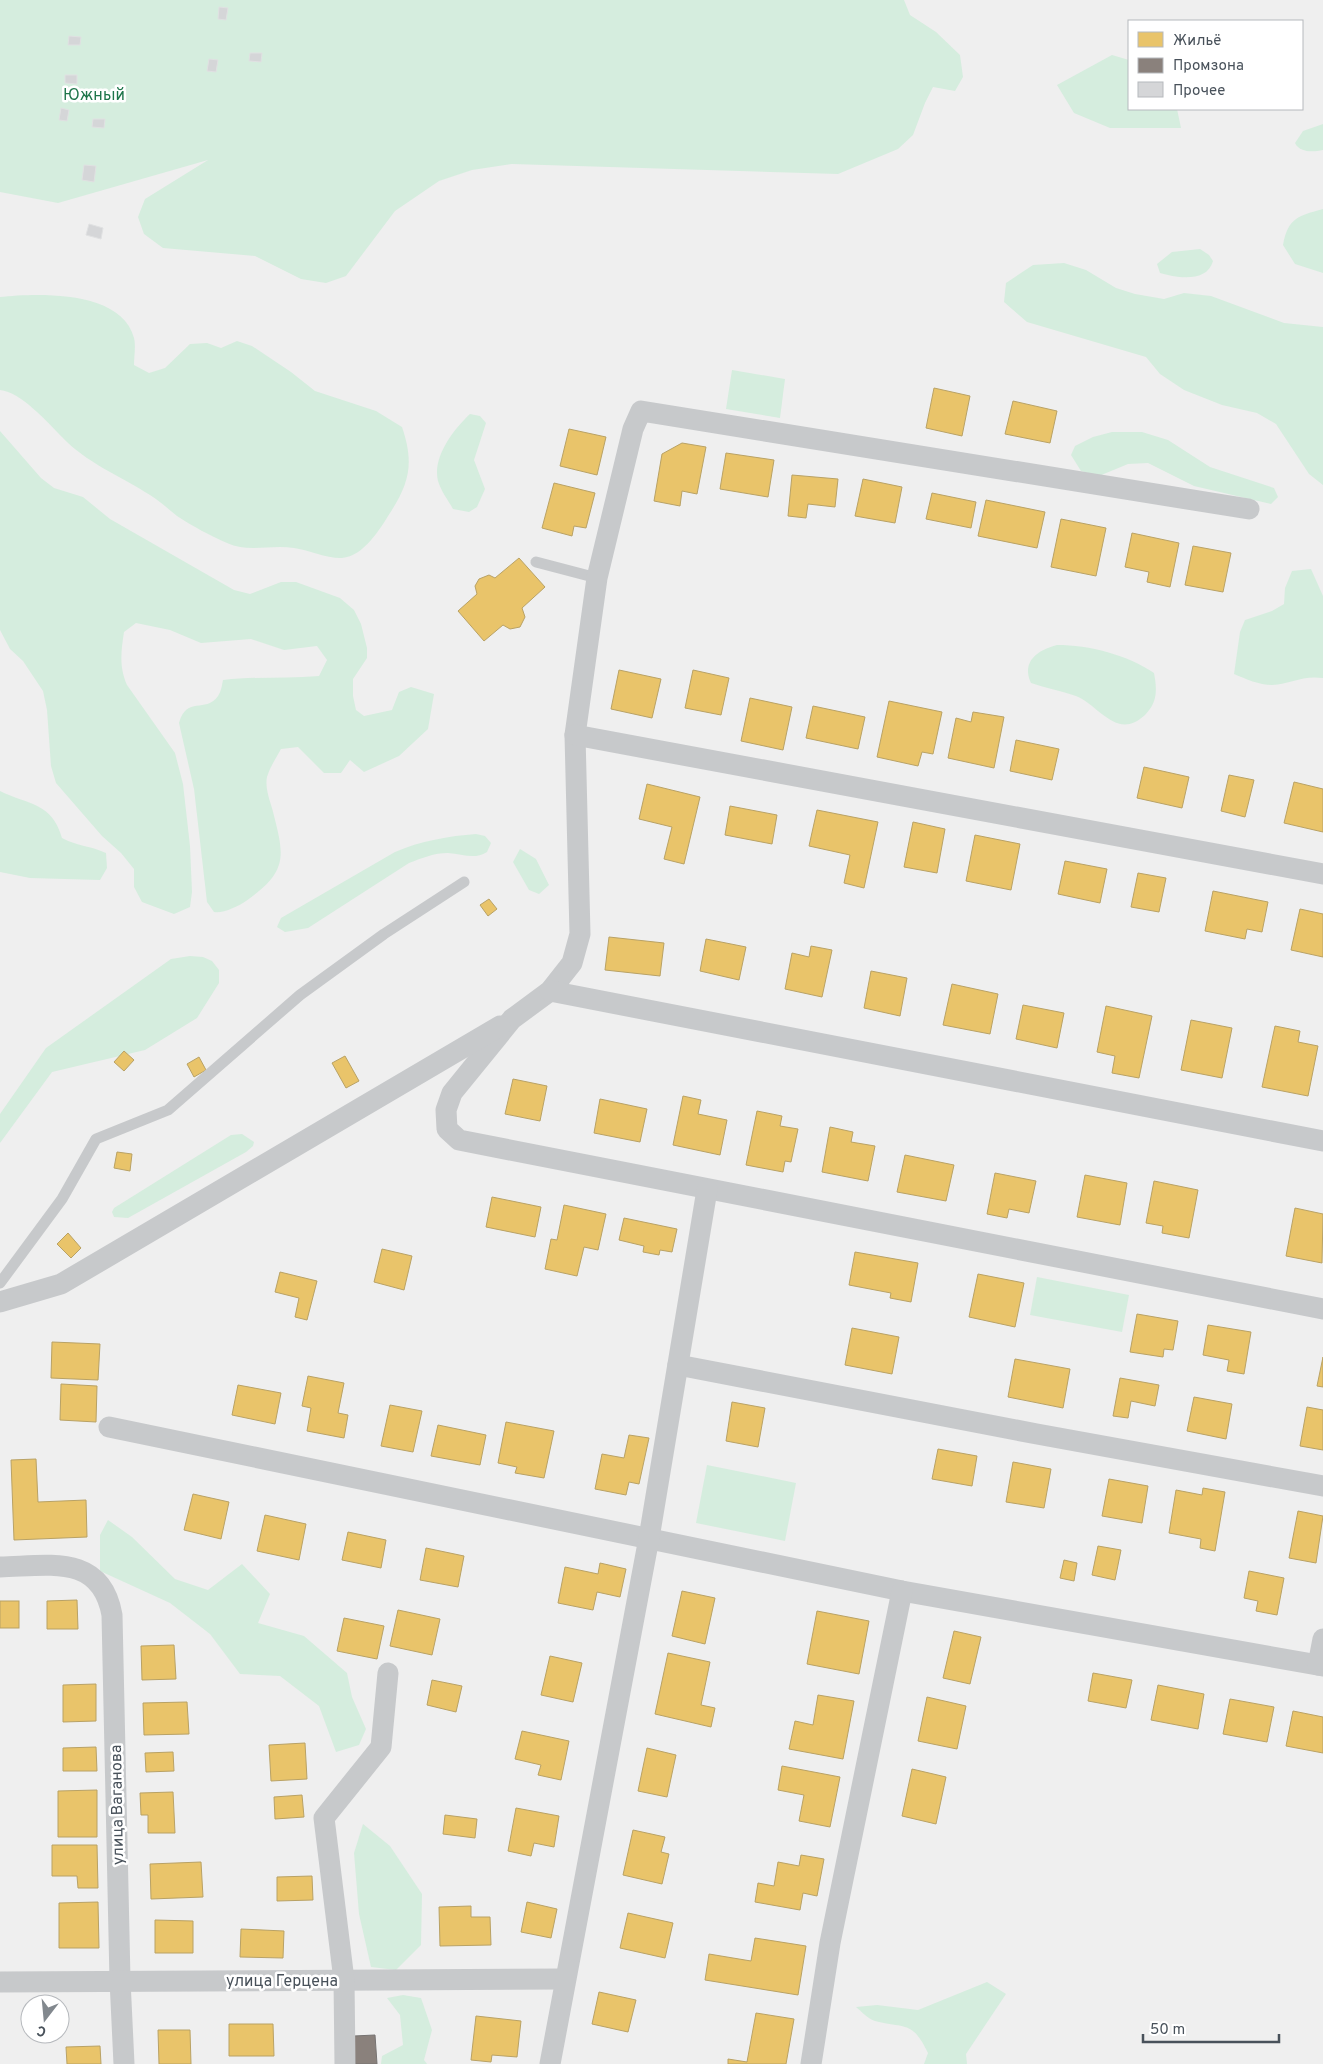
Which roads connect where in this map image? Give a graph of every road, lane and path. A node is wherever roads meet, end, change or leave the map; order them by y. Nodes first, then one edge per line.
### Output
1 (1248, 509) dead end
2 (536, 562) dead end
3 (597, 578) junction
4 (576, 736) junction
5 (1323, 874) edge
6 (464, 882) dead end
7 (550, 991) junction
8 (512, 1019) junction
9 (1323, 1141) edge
10 (707, 1190) junction
11 (0, 1283) edge
12 (0, 1302) edge
13 (1323, 1310) edge
14 (678, 1365) junction
15 (109, 1427) dead end
16 (1323, 1486) edge
17 (649, 1538) junction
18 (0, 1567) edge
19 (902, 1591) junction
20 (1323, 1639) edge
21 (1321, 1666) edge
22 (388, 1673) dead end
23 (564, 1979) junction
24 (120, 1980) junction
25 (344, 1980) junction
26 (0, 1982) edge
27 (124, 2064) edge
28 (346, 2064) edge
29 (550, 2064) edge
30 (811, 2064) edge

1 - 3 street
2 - 3 lane
3 - 4 street
4 - 5 street
4 - 7 street
6 - 11 lane
7 - 8 street
7 - 9 street
8 - 10 street
8 - 12 street
10 - 13 street
10 - 14 street
14 - 16 street
14 - 17 street
15 - 17 street
17 - 19 street
17 - 23 street
18 - 24 street, улица Ваганова
19 - 21 street
19 - 30 street
20 - 21 street
22 - 25 street
23 - 25 street, улица Герцена
23 - 29 street
24 - 25 street, улица Герцена
24 - 26 street, улица Герцена
24 - 27 street, улица Ваганова
25 - 28 street

